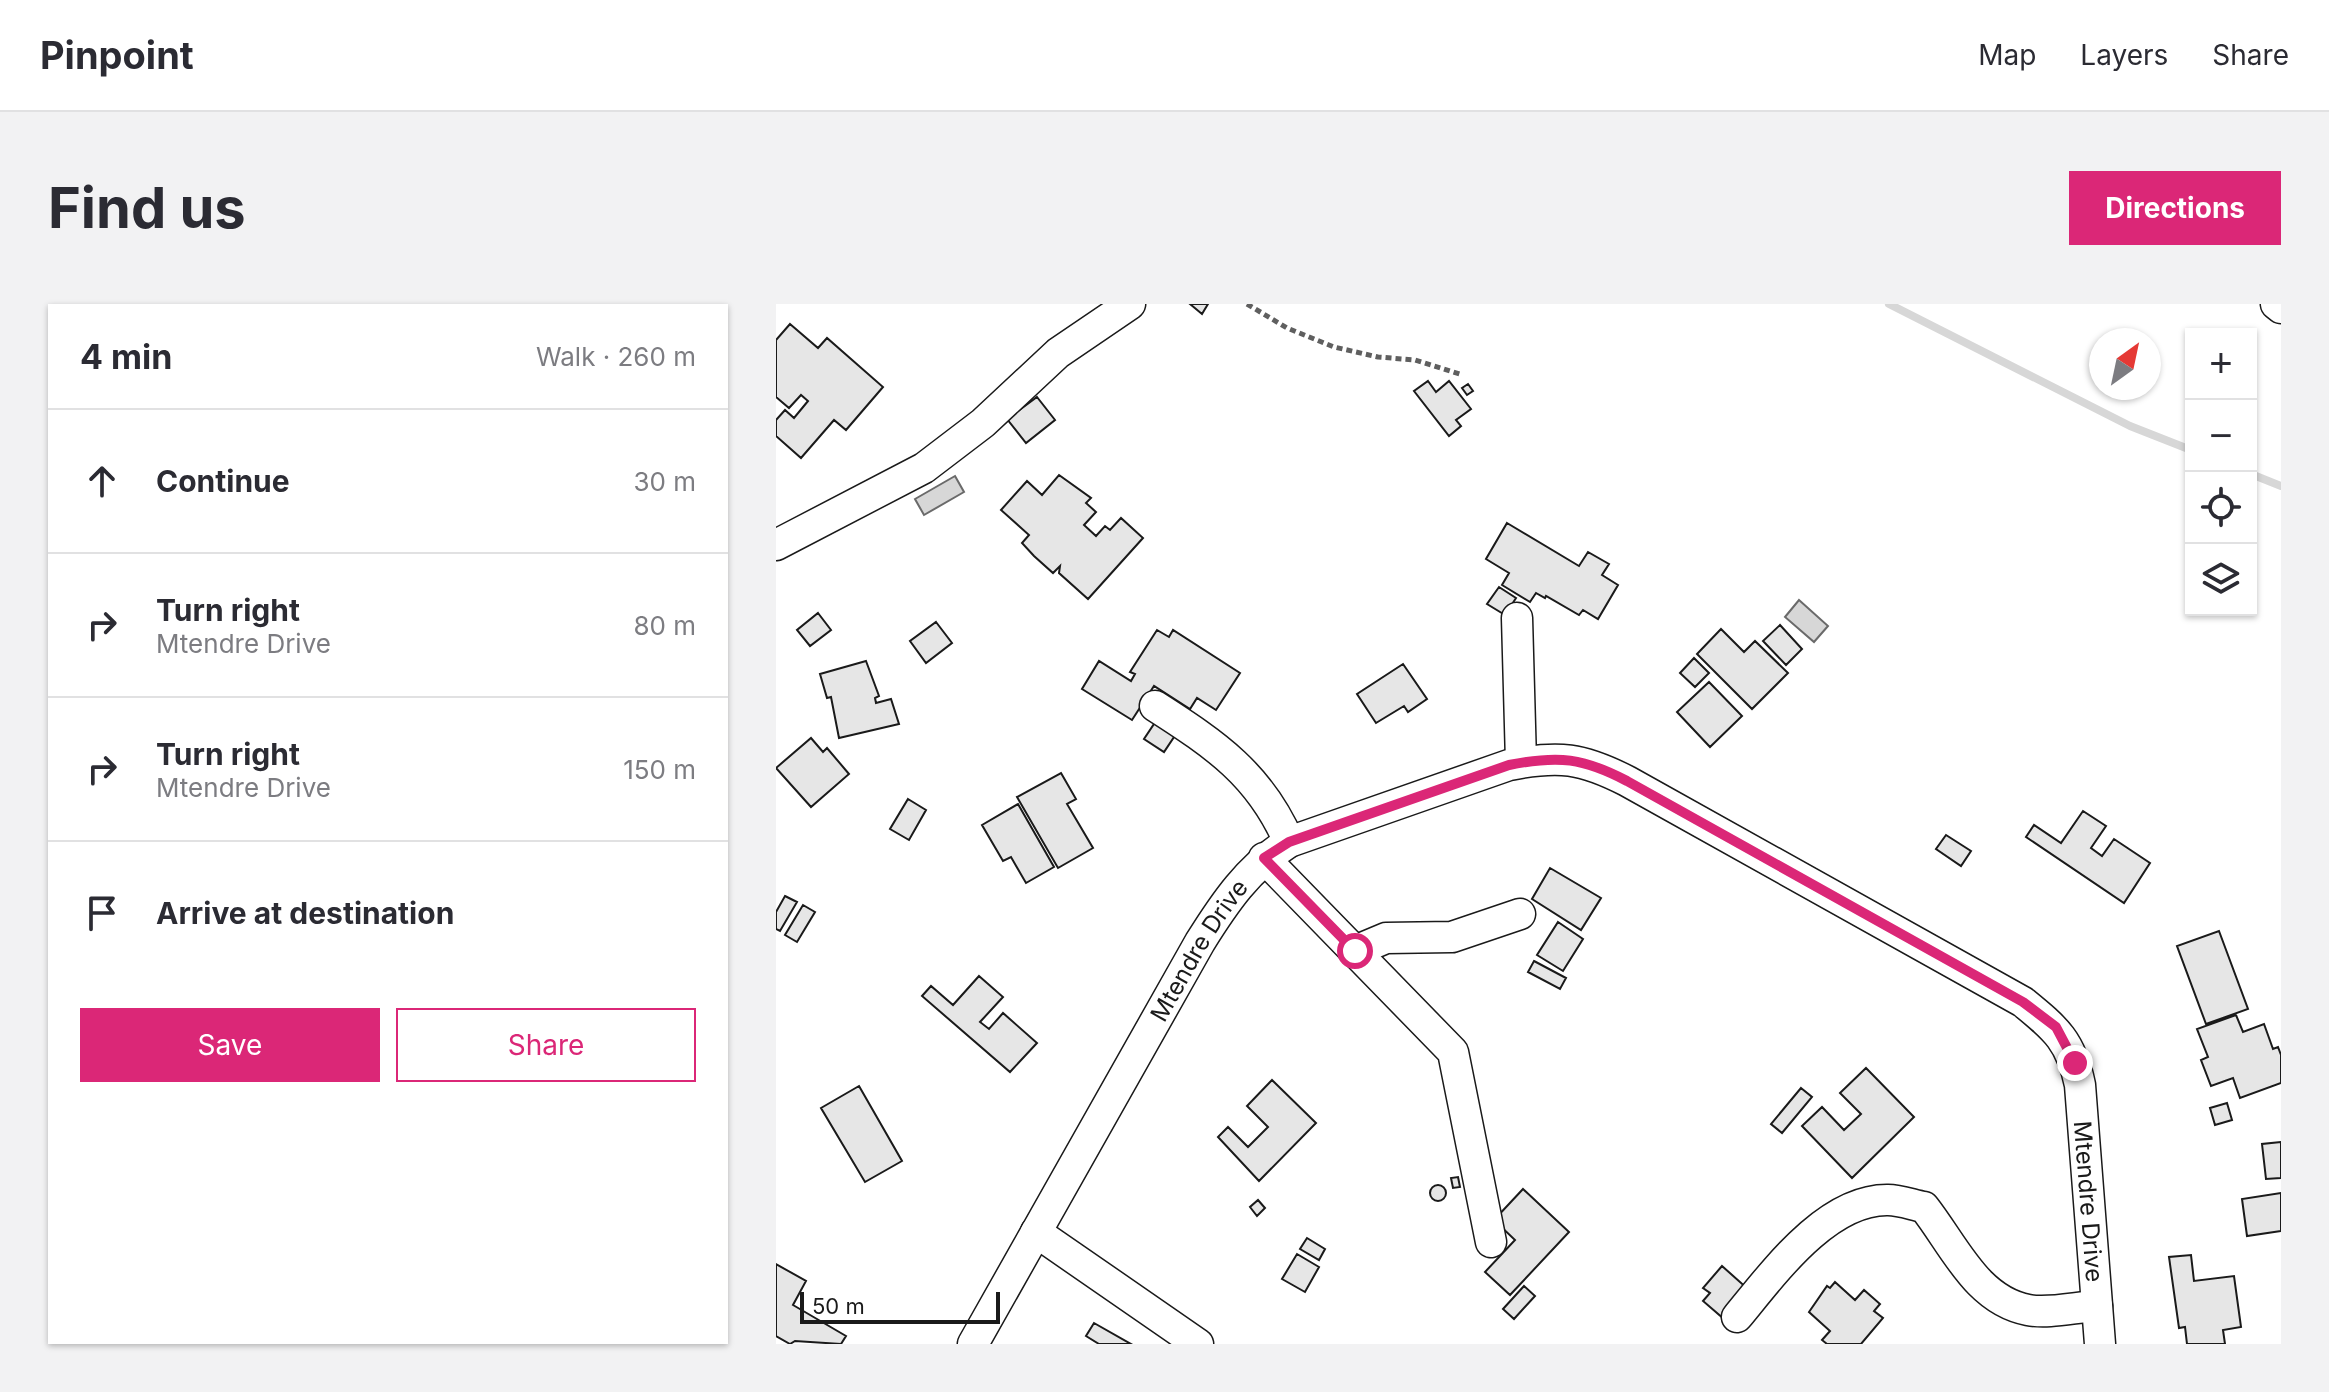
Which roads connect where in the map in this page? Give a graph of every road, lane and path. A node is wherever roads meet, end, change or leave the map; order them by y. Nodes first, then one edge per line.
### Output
1 (1247, 304) edge
2 (1120, 311) edge
3 (1463, 375) dead end
4 (776, 545) edge
5 (1517, 618) dead end
6 (1155, 706) dead end
7 (1521, 762) junction
8 (1276, 850) junction
9 (1520, 914) dead end
10 (1355, 951) junction
11 (1036, 1232) junction
12 (1491, 1242) dead end
13 (2097, 1306) junction
14 (1737, 1317) dead end
15 (973, 1344) edge
16 (1198, 1344) edge
17 (2100, 1344) edge

1 - 3 path
2 - 4 street
5 - 7 street
6 - 8 street
7 - 8 street, Mtendre Drive
7 - 13 street, Mtendre Drive
8 - 10 street
8 - 11 street, Mtendre Drive
9 - 10 street
10 - 12 street
11 - 15 street, Mtendre Drive
11 - 16 street
13 - 14 street
13 - 17 street, Mtendre Drive

